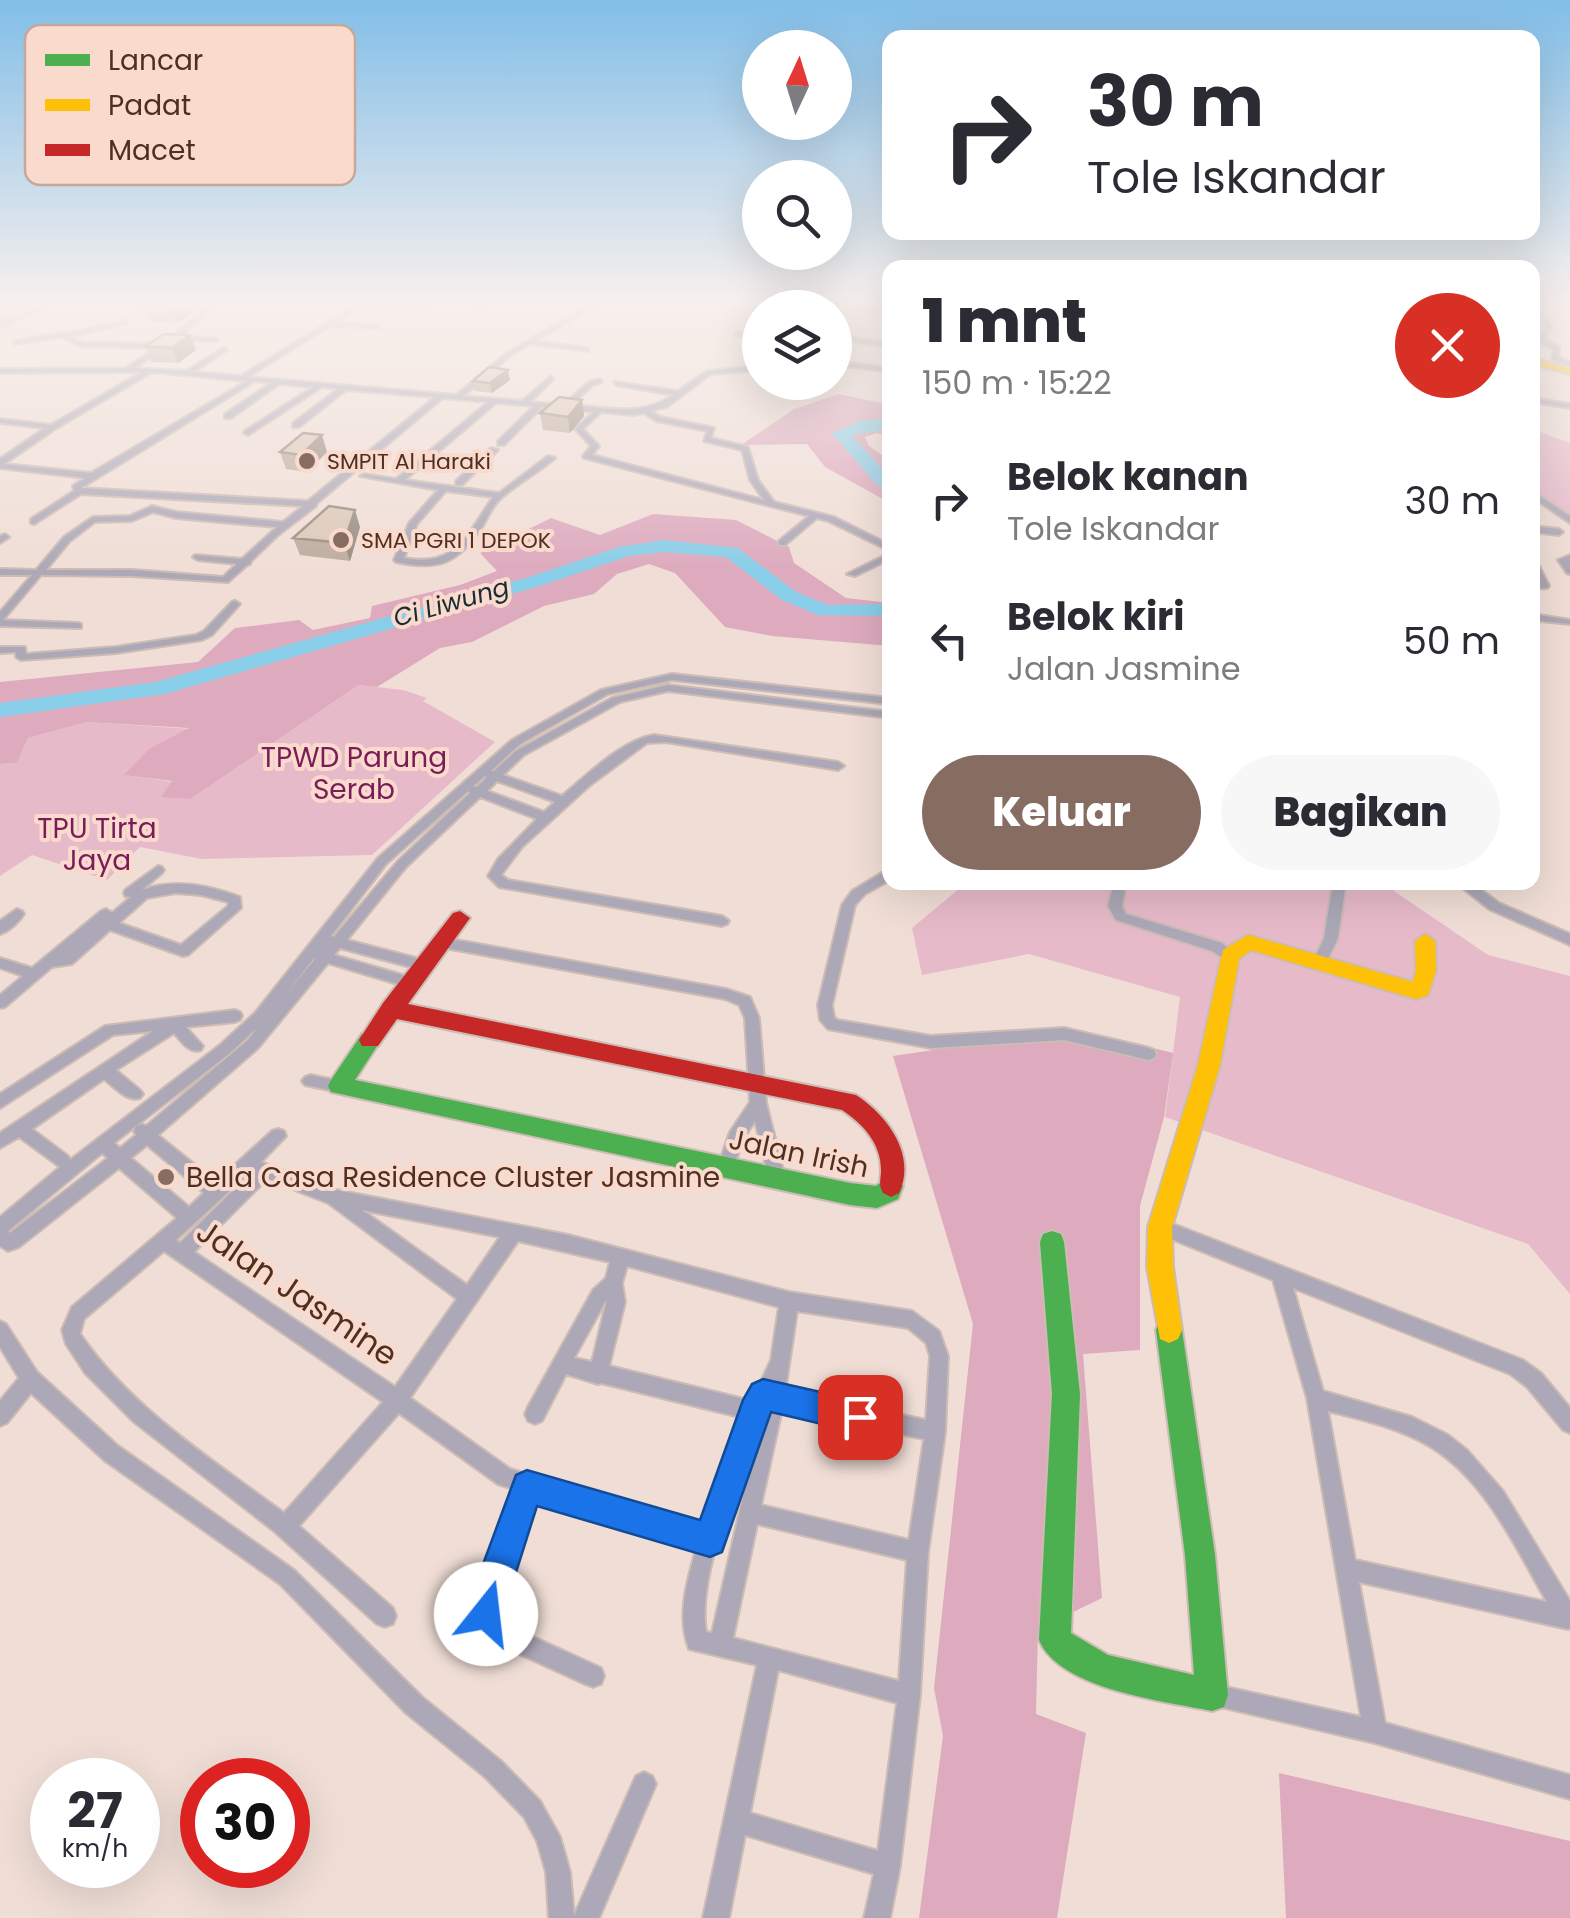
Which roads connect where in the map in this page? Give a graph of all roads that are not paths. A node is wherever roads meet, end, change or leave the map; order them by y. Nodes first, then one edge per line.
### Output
1 (111, 393) edge
2 (233, 393) edge
3 (262, 393) edge
4 (309, 393) edge
5 (338, 393) edge
6 (370, 393) edge
7 (413, 393) edge
8 (464, 393) edge
9 (535, 393) edge
10 (581, 393) edge
11 (672, 393) edge
12 (681, 394) joint
13 (442, 396) junction
14 (458, 397) junction
15 (1540, 399) edge
16 (495, 400) junction
17 (358, 402) dead end
18 (523, 404) junction
19 (1570, 404) edge
20 (540, 406) junction
21 (564, 408) junction
22 (597, 412) junction
23 (647, 412) junction
24 (228, 416) dead end
25 (0, 421) edge
26 (296, 425) dead end
27 (52, 427) junction
28 (248, 434) dead end
29 (550, 458) dead end
30 (0, 464) edge
31 (18, 468) junction
32 (94, 476) junction
33 (364, 476) dead end
34 (402, 479) junction
35 (0, 480) edge
36 (460, 483) junction
37 (443, 489) junction
38 (508, 490) junction
39 (79, 491) junction
40 (497, 496) junction
41 (1540, 499) edge
42 (313, 504) junction
43 (771, 504) junction
44 (816, 515) junction
45 (34, 522) dead end
46 (1570, 522) edge
47 (286, 525) junction
48 (1540, 530) edge
49 (1565, 532) edge
50 (782, 543) dead end
51 (882, 544) edge
52 (198, 557) dead end
53 (1570, 558) edge
54 (882, 560) edge
55 (247, 562) junction
56 (1570, 571) edge
57 (0, 572) edge
58 (38, 572) junction
59 (852, 574) dead end
60 (235, 604) dead end
61 (1540, 618) edge
62 (0, 620) edge
63 (1567, 622) dead end
64 (78, 626) dead end
65 (0, 650) edge
66 (882, 700) edge
67 (882, 714) edge
68 (838, 766) dead end
69 (480, 771) junction
70 (495, 776) junction
71 (462, 786) junction
72 (478, 792) junction
73 (565, 802) junction
74 (547, 818) junction
75 (158, 870) dead end
76 (882, 881) edge
77 (1119, 890) edge
78 (1339, 890) edge
79 (1472, 890) edge
80 (17, 914) dead end
81 (460, 918) dead end
82 (722, 921) dead end
83 (108, 924) junction
84 (0, 929) edge
85 (1570, 940) edge
86 (328, 941) junction
87 (1426, 941) dead end
88 (439, 942) junction
89 (308, 954) junction
90 (1230, 955) junction
91 (326, 957) junction
92 (1320, 961) junction
93 (0, 963) edge
94 (47, 963) junction
95 (34, 974) junction
96 (416, 974) junction
97 (0, 1004) edge
98 (390, 1009) junction
99 (235, 1016) dead end
100 (175, 1024) junction
101 (196, 1046) dead end
102 (1149, 1054) dead end
103 (104, 1070) junction
104 (310, 1081) dead end
105 (339, 1086) junction
106 (135, 1094) dead end
107 (758, 1094) junction
108 (0, 1102) edge
109 (130, 1122) junction
110 (20, 1129) junction
111 (148, 1135) junction
112 (278, 1136) dead end
113 (0, 1141) edge
114 (102, 1142) junction
115 (120, 1158) junction
116 (62, 1161) dead end
117 (246, 1164) junction
118 (726, 1167) junction
119 (264, 1172) junction
120 (777, 1178) junction
121 (214, 1191) junction
122 (330, 1196) junction
123 (188, 1216) junction
124 (1160, 1227) junction
125 (3, 1232) edge
126 (514, 1232) junction
127 (163, 1242) junction
128 (1052, 1242) dead end
129 (181, 1254) junction
130 (620, 1259) junction
131 (1280, 1272) junction
132 (613, 1283) junction
133 (470, 1296) junction
134 (789, 1301) junction
135 (0, 1330) edge
136 (561, 1364) junction
137 (598, 1374) junction
138 (30, 1378) junction
139 (1316, 1398) junction
140 (397, 1400) junction
141 (766, 1404) junction
142 (534, 1414) dead end
143 (0, 1416) edge
144 (1570, 1423) edge
145 (936, 1432) junction
146 (527, 1487) junction
147 (749, 1512) junction
148 (284, 1527) junction
149 (710, 1540) junction
150 (918, 1552) junction
151 (1346, 1569) junction
152 (385, 1616) dead end
153 (1569, 1618) edge
154 (720, 1646) junction
155 (770, 1658) junction
156 (593, 1676) dead end
157 (909, 1695) junction
158 (1212, 1695) junction
159 (1376, 1732) junction
160 (644, 1784) dead end
161 (1570, 1787) edge
162 (737, 1822) junction
163 (888, 1866) junction
164 (562, 1918) edge
165 (586, 1918) edge
166 (716, 1918) edge
167 (876, 1918) edge

1 - 27 street
2 - 32 street
3 - 24 street
4 - 28 street
5 - 26 street
6 - 17 street
7 - 13 street
8 - 14 street
9 - 18 street
10 - 21 street
11 - 12 street
12 - 23 street
13 - 14 street
13 - 42 street
14 - 16 street
15 - 19 street
16 - 18 street
16 - 34 street
18 - 20 street
20 - 21 street
20 - 36 street
21 - 22 street
22 - 23 street
22 - 43 street
23 - 43 street
25 - 27 street
27 - 30 street
29 - 38 street
30 - 31 street
31 - 32 street
31 - 35 street
32 - 39 street
33 - 34 street
34 - 36 street
34 - 37 street
36 - 38 street
37 - 40 street
37 - 40 street
38 - 40 street
39 - 42 street
39 - 45 street
41 - 46 street
42 - 47 street
43 - 44 street
44 - 50 street
44 - 51 street
46 - 49 street
47 - 55 street
47 - 58 street
48 - 49 street
52 - 55 street
53 - 56 street
54 - 59 street
55 - 58 street
57 - 58 street
58 - 62 street
60 - 65 street
61 - 63 street
62 - 64 street
66 - 69 street
67 - 70 street
68 - 73 street
69 - 70 street
69 - 71 street
70 - 72 street
70 - 73 street
71 - 72 street
71 - 86 street
72 - 74 street
72 - 86 street
73 - 74 street
74 - 82 street
75 - 94 street
76 - 102 street
77 - 90 street
78 - 92 street
79 - 85 street
80 - 84 street
81 - 88 street
83 - 83 street
83 - 94 street
86 - 89 street
86 - 91 street
86 - 96 street
87 - 92 street
88 - 96 street
88 - 107 street
89 - 91 street
89 - 109 street
90 - 92 street
90 - 124 street
91 - 96 street
91 - 111 street
93 - 95 street
94 - 95 street
95 - 97 street
96 - 98 street
98 - 105 street
98 - 107 street, Jalan Irish
99 - 100 street
100 - 101 street
100 - 103 street
100 - 108 street
103 - 106 street
103 - 110 street
104 - 105 street
105 - 118 street, Jalan Irish
107 - 118 street
107 - 120 street
107 - 120 street, Jalan Irish
109 - 111 street, Jalan Jasmine
109 - 114 street
110 - 113 street
110 - 116 street
111 - 115 street
111 - 121 street, Jalan Jasmine
112 - 117 street, Jalan Jasmine
114 - 115 street, Jalan Jasmine
114 - 125 street
115 - 123 street, Jalan Jasmine
115 - 125 street
117 - 119 street
117 - 121 street, Jalan Jasmine
118 - 120 street, Jalan Irish
119 - 122 street
119 - 129 street
121 - 123 street, Jalan Jasmine
122 - 126 street
122 - 133 street
123 - 127 street, Jalan Jasmine
124 - 131 street
124 - 158 street
126 - 130 street
126 - 133 street, Jalan Jasmine
127 - 129 street, Jalan Jasmine
127 - 148 street, Jalan Jasmine
128 - 158 street
129 - 140 street, Jalan Jasmine
130 - 132 street
130 - 134 street
131 - 139 street
131 - 144 street
132 - 136 street
132 - 137 street
133 - 140 street, Jalan Jasmine
134 - 141 street
134 - 145 street
135 - 138 street
136 - 137 street
136 - 142 street
137 - 141 street
138 - 143 street
138 - 164 street
139 - 151 street
139 - 153 street
140 - 146 street
140 - 148 street
141 - 145 street
141 - 147 street
141 - 149 street
145 - 150 street
146 - 149 street
146 - 156 street
147 - 150 street
147 - 154 street
148 - 152 street, Jalan Jasmine
149 - 154 street
150 - 157 street
151 - 153 street
151 - 159 street
154 - 155 street
155 - 157 street
155 - 162 street
157 - 163 street
158 - 159 street
159 - 161 street
160 - 165 street
162 - 163 street
162 - 166 street
163 - 167 street

